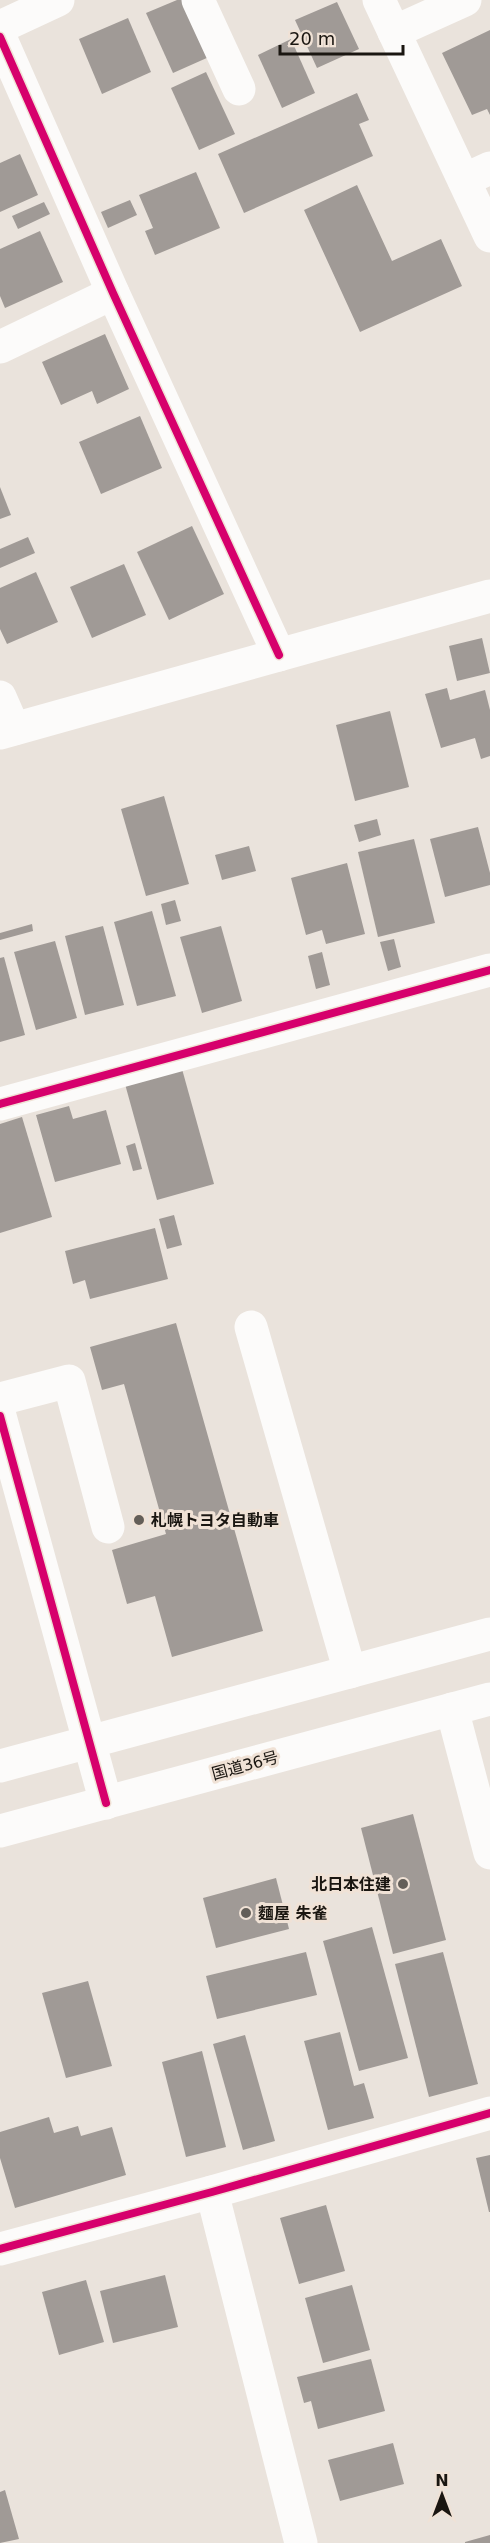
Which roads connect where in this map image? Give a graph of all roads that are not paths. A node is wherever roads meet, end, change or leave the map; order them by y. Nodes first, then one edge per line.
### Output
1 (58, 0) edge
2 (198, 0) edge
3 (379, 0) edge
4 (465, 0) edge
5 (0, 27) edge
6 (394, 32) junction
7 (0, 37) edge
8 (239, 89) dead end
9 (477, 174) edge
10 (490, 236) edge
11 (113, 293) junction
12 (0, 347) edge
13 (490, 596) edge
14 (279, 655) junction
15 (0, 697) edge
16 (7, 730) edge
17 (490, 970) edge
18 (0, 1104) edge
19 (250, 1328) dead end
20 (0, 1399) edge
21 (2, 1433) edge
22 (108, 1527) dead end
23 (490, 1634) edge
24 (350, 1672) junction
25 (490, 1699) edge
26 (452, 1709) junction
27 (90, 1742) junction
28 (0, 1766) edge
29 (106, 1803) junction
30 (0, 1831) edge
31 (490, 1853) edge
32 (490, 2114) edge
33 (212, 2193) junction
34 (0, 2249) edge
35 (301, 2543) edge

1 - 5 main road
2 - 8 main road
3 - 6 main road
4 - 6 main road
6 - 9 main road
7 - 11 main road
9 - 10 main road
11 - 12 main road
11 - 14 main road
13 - 14 main road
14 - 16 main road
15 - 16 main road
17 - 18 main road
19 - 24 main road
20 - 22 main road
21 - 27 main road
23 - 24 main road
24 - 27 main road
25 - 26 main road, 国道36号
26 - 29 main road, 国道36号
26 - 31 main road
27 - 28 main road
27 - 29 main road
29 - 30 main road, 国道36号
32 - 33 main road
33 - 34 main road
33 - 35 main road

